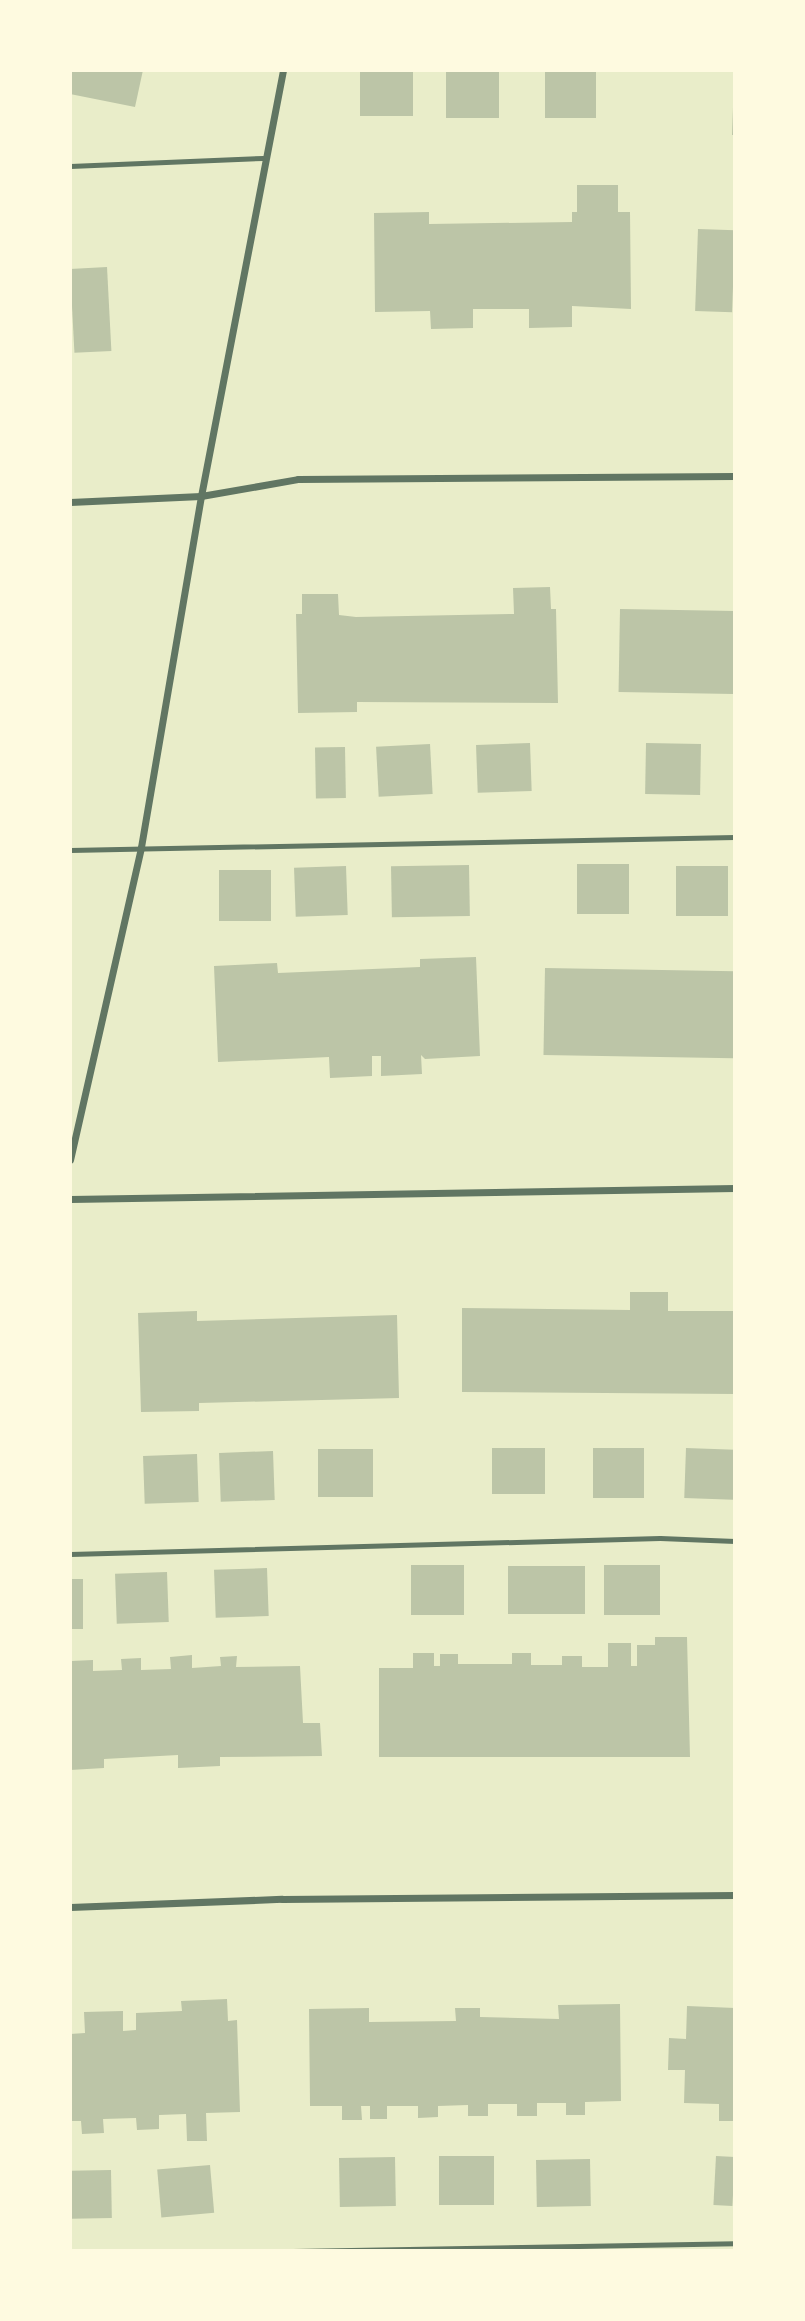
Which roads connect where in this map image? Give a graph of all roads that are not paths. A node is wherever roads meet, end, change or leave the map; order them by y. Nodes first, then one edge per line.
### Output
1 (283, 70) edge
2 (263, 158) junction
3 (70, 166) edge
4 (735, 476) edge
5 (201, 496) junction
6 (70, 502) edge
7 (735, 837) edge
8 (141, 847) junction
9 (70, 850) edge
10 (70, 1160) edge
11 (735, 1188) edge
12 (70, 1199) edge
13 (735, 1541) edge
14 (70, 1554) edge
15 (735, 1895) edge
16 (70, 1907) edge
17 (735, 2243) edge
18 (293, 2251) edge

1 - 2 street
2 - 3 lane
2 - 5 street
4 - 5 street
5 - 6 street
5 - 8 street
7 - 8 lane
8 - 9 lane
8 - 10 street
11 - 12 street
13 - 14 lane
15 - 16 street
17 - 18 lane

